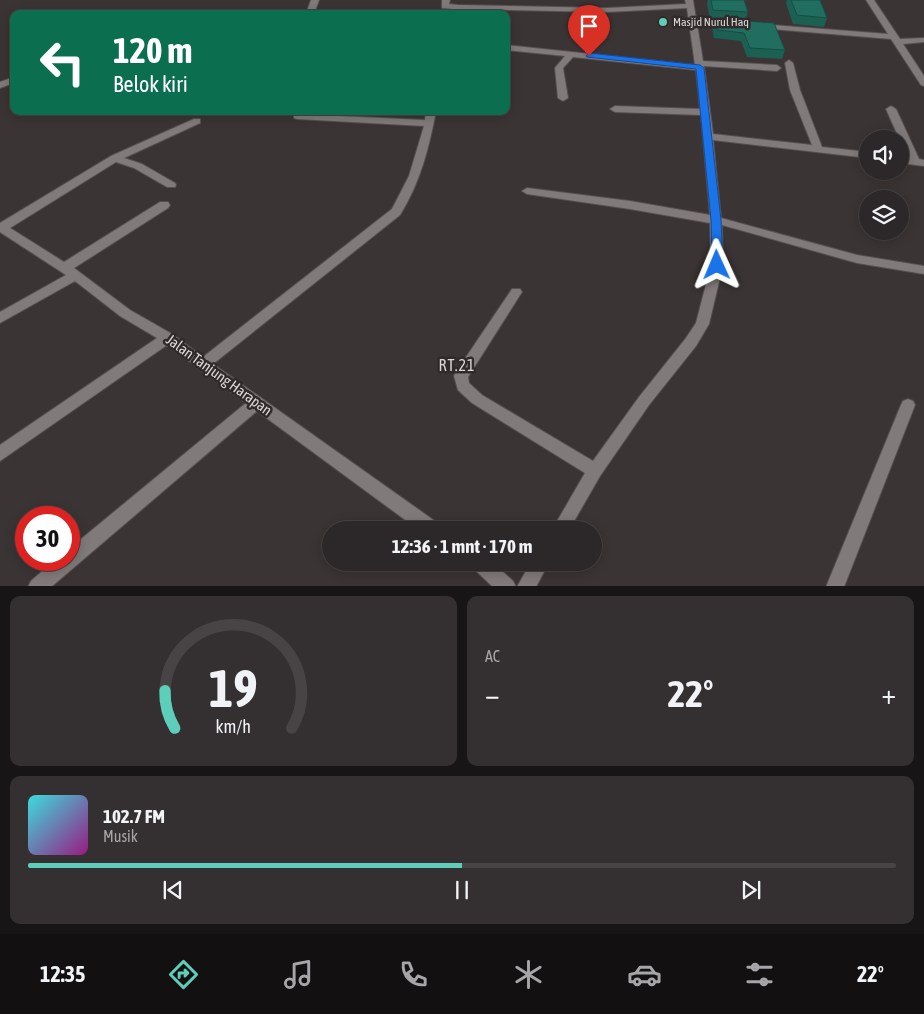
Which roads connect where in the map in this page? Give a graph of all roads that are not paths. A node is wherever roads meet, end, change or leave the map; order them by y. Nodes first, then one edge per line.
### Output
1 (446, 0) edge
2 (870, 0) edge
3 (689, 3) edge
4 (455, 10) edge
5 (692, 21) junction
6 (740, 25) edge
7 (750, 26) edge
8 (895, 40) junction
9 (924, 40) edge
10 (510, 47) edge
11 (571, 54) junction
12 (789, 63) dead end
13 (699, 65) junction
14 (777, 68) dead end
15 (924, 83) edge
16 (563, 98) dead end
17 (615, 109) dead end
18 (891, 109) dead end
19 (705, 112) junction
20 (297, 116) dead end
21 (430, 117) edge
22 (197, 121) dead end
23 (708, 136) junction
24 (818, 149) junction
25 (859, 154) edge
26 (115, 158) junction
27 (921, 164) edge
28 (171, 185) dead end
29 (527, 191) dead end
30 (164, 205) dead end
31 (716, 220) junction
32 (1, 227) edge
33 (924, 270) edge
34 (70, 272) junction
35 (516, 292) dead end
36 (0, 318) edge
37 (166, 338) junction
38 (202, 364) junction
39 (257, 403) junction
40 (908, 405) dead end
41 (0, 454) edge
42 (595, 471) junction
43 (421, 521) edge
44 (565, 521) edge
45 (80, 551) edge
46 (55, 571) edge
47 (489, 571) edge
48 (535, 571) edge
49 (36, 586) edge
50 (507, 586) edge
51 (526, 586) edge
52 (835, 586) edge

1 - 4 street
2 - 8 street
3 - 4 street
3 - 5 street
5 - 6 street
5 - 13 street
7 - 8 street
8 - 9 street
8 - 15 street
10 - 11 street
11 - 13 street
11 - 16 street
12 - 24 street
13 - 14 street
13 - 19 street
17 - 19 street
18 - 27 street
19 - 23 street
20 - 21 street
21 - 38 street
22 - 26 street
23 - 24 street
23 - 31 street
24 - 25 street
26 - 28 street
26 - 32 street
29 - 31 street
30 - 34 street
31 - 33 street
31 - 42 street
32 - 34 street, Jalan Tanjung Harapan
34 - 36 street
34 - 37 street, Jalan Tanjung Harapan
35 - 42 street
37 - 38 street, Jalan Tanjung Harapan
37 - 41 street
38 - 39 street, Jalan Tanjung Harapan
39 - 43 street, Jalan Tanjung Harapan
39 - 45 street
40 - 52 street
42 - 44 street
46 - 49 street
47 - 50 street
48 - 51 street

